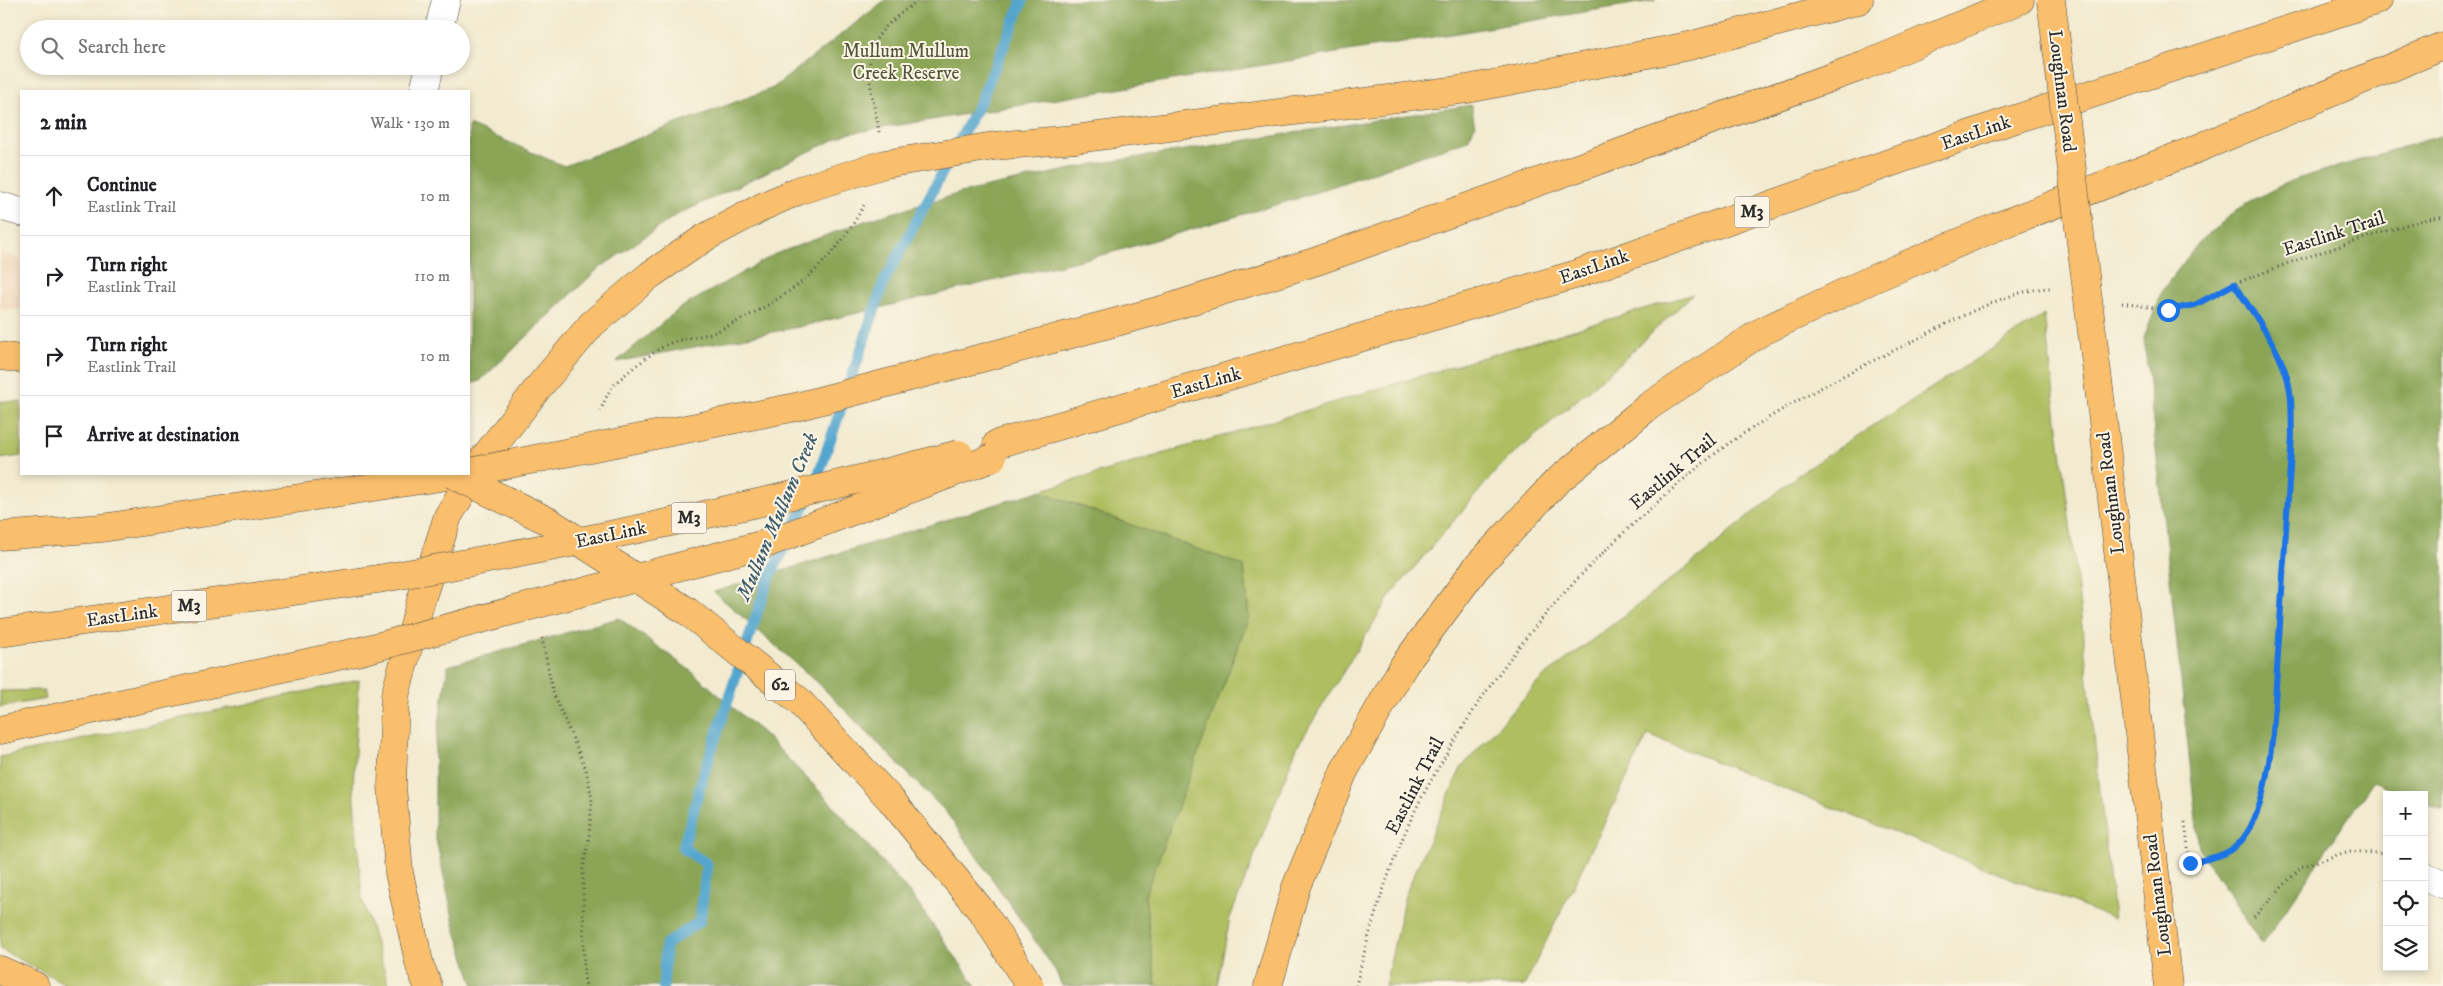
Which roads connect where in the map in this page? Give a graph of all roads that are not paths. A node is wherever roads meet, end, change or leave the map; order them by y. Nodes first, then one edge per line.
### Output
1 (446, 0) edge
2 (1859, 0) edge
3 (2020, 0) edge
4 (2051, 0) edge
5 (2378, 0) edge
6 (441, 20) edge
7 (2443, 46) edge
8 (428, 75) edge
9 (424, 90) edge
10 (0, 206) edge
11 (20, 212) edge
12 (0, 356) edge
13 (20, 360) edge
14 (20, 360) edge
15 (0, 363) edge
16 (995, 451) junction
17 (470, 472) edge
18 (454, 475) edge
19 (454, 475) edge
20 (0, 522) edge
21 (102, 528) junction
22 (0, 536) edge
23 (0, 633) edge
24 (0, 730) edge
25 (2428, 878) edge
26 (2443, 884) edge
27 (0, 970) edge
28 (34, 986) edge
29 (428, 986) edge
30 (1030, 986) edge
31 (1268, 986) edge
32 (2168, 986) edge

1 - 6 street
2 - 29 main road, bridge
3 - 17 main road, bridge
4 - 32 main road, Loughnan Road, bridge
5 - 16 main road, EastLink / M3
7 - 31 main road
8 - 9 street
10 - 11 street
12 - 13 main road
14 - 15 main road
16 - 23 main road, EastLink / M3, bridge
16 - 24 main road, bridge
18 - 30 main road, 62, bridge
19 - 21 main road
20 - 21 main road
21 - 22 main road
25 - 26 street
27 - 28 main road

